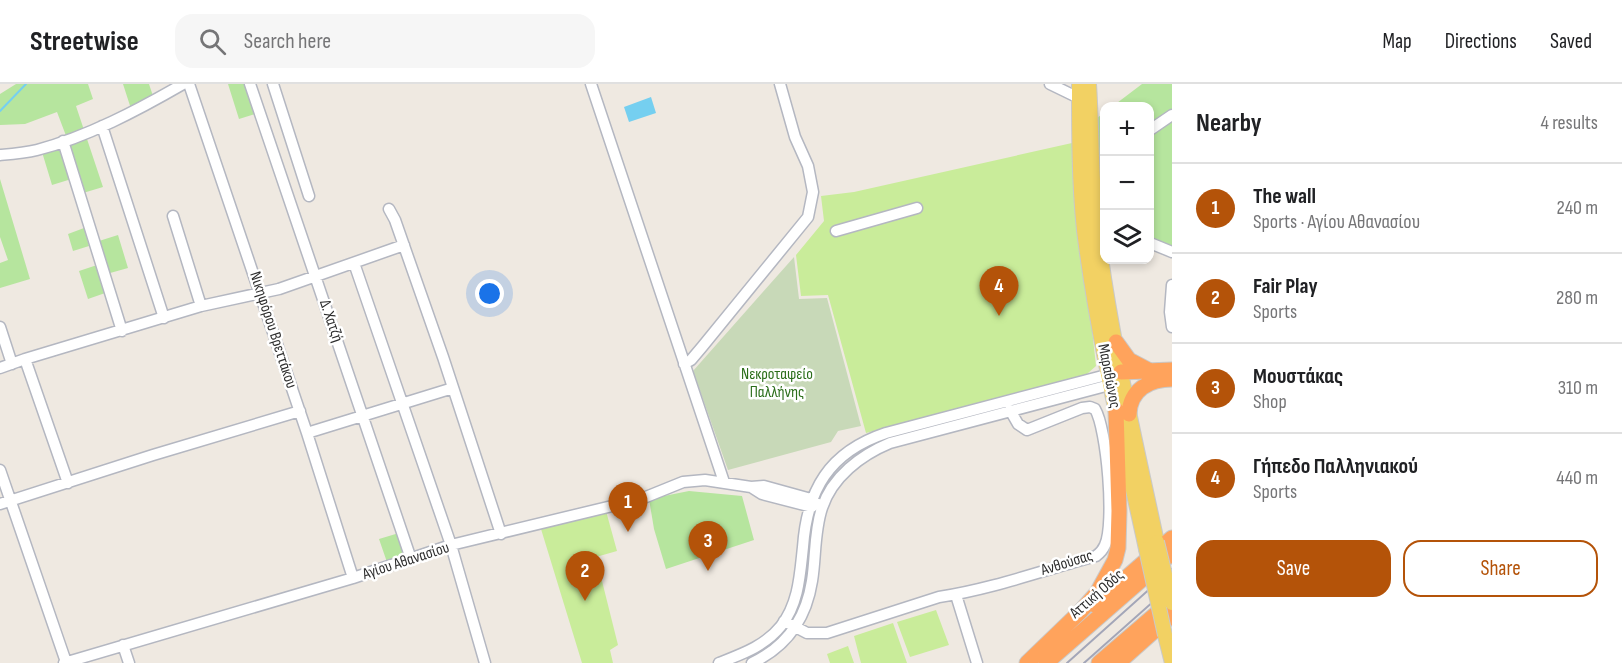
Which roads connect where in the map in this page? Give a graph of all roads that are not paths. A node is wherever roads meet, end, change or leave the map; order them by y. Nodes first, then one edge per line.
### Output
1 (183, 84) edge
2 (189, 84) edge
3 (250, 84) edge
4 (273, 84) edge
5 (591, 84) edge
6 (780, 84) edge
7 (1050, 84) edge
8 (1079, 84) edge
9 (1089, 84) edge
10 (1084, 100) junction
11 (1172, 115) edge
12 (102, 126) junction
13 (1154, 127) edge
14 (287, 128) junction
15 (267, 134) junction
16 (63, 141) junction
17 (0, 155) edge
18 (309, 196) dead end
19 (916, 208) dead end
20 (389, 209) dead end
21 (173, 216) dead end
22 (1100, 221) edge
23 (836, 231) dead end
24 (404, 245) junction
25 (1154, 245) edge
26 (1172, 252) edge
27 (354, 263) junction
28 (1106, 264) edge
29 (316, 276) junction
30 (1172, 285) edge
31 (260, 294) junction
32 (201, 306) junction
33 (164, 318) junction
34 (0, 327) edge
35 (1172, 327) edge
36 (122, 331) junction
37 (1116, 342) junction
38 (25, 359) junction
39 (12, 364) junction
40 (684, 364) junction
41 (0, 368) edge
42 (1148, 370) junction
43 (1172, 370) edge
44 (1115, 378) junction
45 (1172, 379) edge
46 (453, 388) junction
47 (402, 404) junction
48 (1010, 410) junction
49 (300, 411) junction
50 (1122, 412) junction
51 (363, 417) junction
52 (307, 433) junction
53 (0, 470) edge
54 (724, 482) junction
55 (68, 483) junction
56 (5, 502) edge
57 (809, 503) junction
58 (822, 507) junction
59 (501, 534) junction
60 (1158, 543) edge
61 (451, 545) junction
62 (1172, 553) edge
63 (411, 559) junction
64 (353, 578) junction
65 (956, 595) junction
66 (1172, 602) edge
67 (1172, 615) edge
68 (784, 621) junction
69 (796, 628) junction
70 (123, 645) junction
71 (65, 663) edge
72 (129, 663) edge
73 (485, 663) edge
74 (719, 663) edge
75 (752, 663) edge
76 (977, 663) edge
77 (1028, 663) edge
78 (1046, 663) edge
79 (1099, 663) edge
80 (1118, 663) edge
81 (1172, 663) edge

1 - 12 street
2 - 31 street, Νικηφόρου Βρεττάκου
3 - 15 street, Δ. Χατζή
4 - 14 street
5 - 40 street
6 - 40 street
7 - 10 street
8 - 10 main road, Μαραθώνος
9 - 10 main road, Μαραθώνος
10 - 22 main road, Μαραθώνος
10 - 44 main road, Μαραθώνος
11 - 13 street
12 - 16 street
12 - 33 street
14 - 15 street
14 - 18 street
15 - 29 street, Δ. Χατζή
16 - 17 street
16 - 36 street
19 - 23 street
20 - 24 street
21 - 32 street
24 - 27 street
24 - 46 street
25 - 26 street
27 - 29 street
27 - 47 street
28 - 37 main road, Μαραθώνος
29 - 31 street
29 - 51 street, Δ. Χατζή
30 - 35 street
31 - 32 street
31 - 49 street, Νικηφόρου Βρεττάκου
32 - 33 street
33 - 36 street
34 - 39 street
36 - 38 street
37 - 42 highway
37 - 44 main road, Μαραθώνος
38 - 39 street
38 - 55 street
39 - 41 street
40 - 54 street
42 - 43 highway
42 - 44 highway
44 - 48 street
44 - 50 main road, Μαραθώνος
44 - 57 street
45 - 50 highway
46 - 47 street
46 - 59 street
47 - 51 street
47 - 61 street
48 - 58 street
48 - 65 street, Ανθούσας
49 - 52 street, Νικηφόρου Βρεττάκου
49 - 55 street
50 - 60 main road, Μαραθώνος
50 - 77 highway
51 - 52 street
51 - 63 street, Δ. Χατζή
52 - 64 street, Νικηφόρου Βρεττάκου
53 - 56 street
54 - 57 street, Αγίου Αθανασίου
54 - 59 street, Αγίου Αθανασίου
55 - 56 street
56 - 71 street
57 - 58 street, Αγίου Αθανασίου
57 - 68 street
58 - 69 street
59 - 61 street, Αγίου Αθανασίου
60 - 66 main road, Μαραθώνος, bridge
60 - 77 highway
60 - 81 main road, Μαραθώνος, bridge
61 - 63 street, Αγίου Αθανασίου
61 - 73 street
62 - 78 highway, Αττική Οδός
63 - 64 street, Αγίου Αθανασίου
64 - 70 street, Αγίου Αθανασίου
65 - 69 street, Ανθούσας
65 - 76 street
66 - 79 highway
67 - 80 highway
68 - 69 street, Ανθούσας
68 - 74 street
69 - 75 street
70 - 71 street, Αγίου Αθανασίου
70 - 72 street

